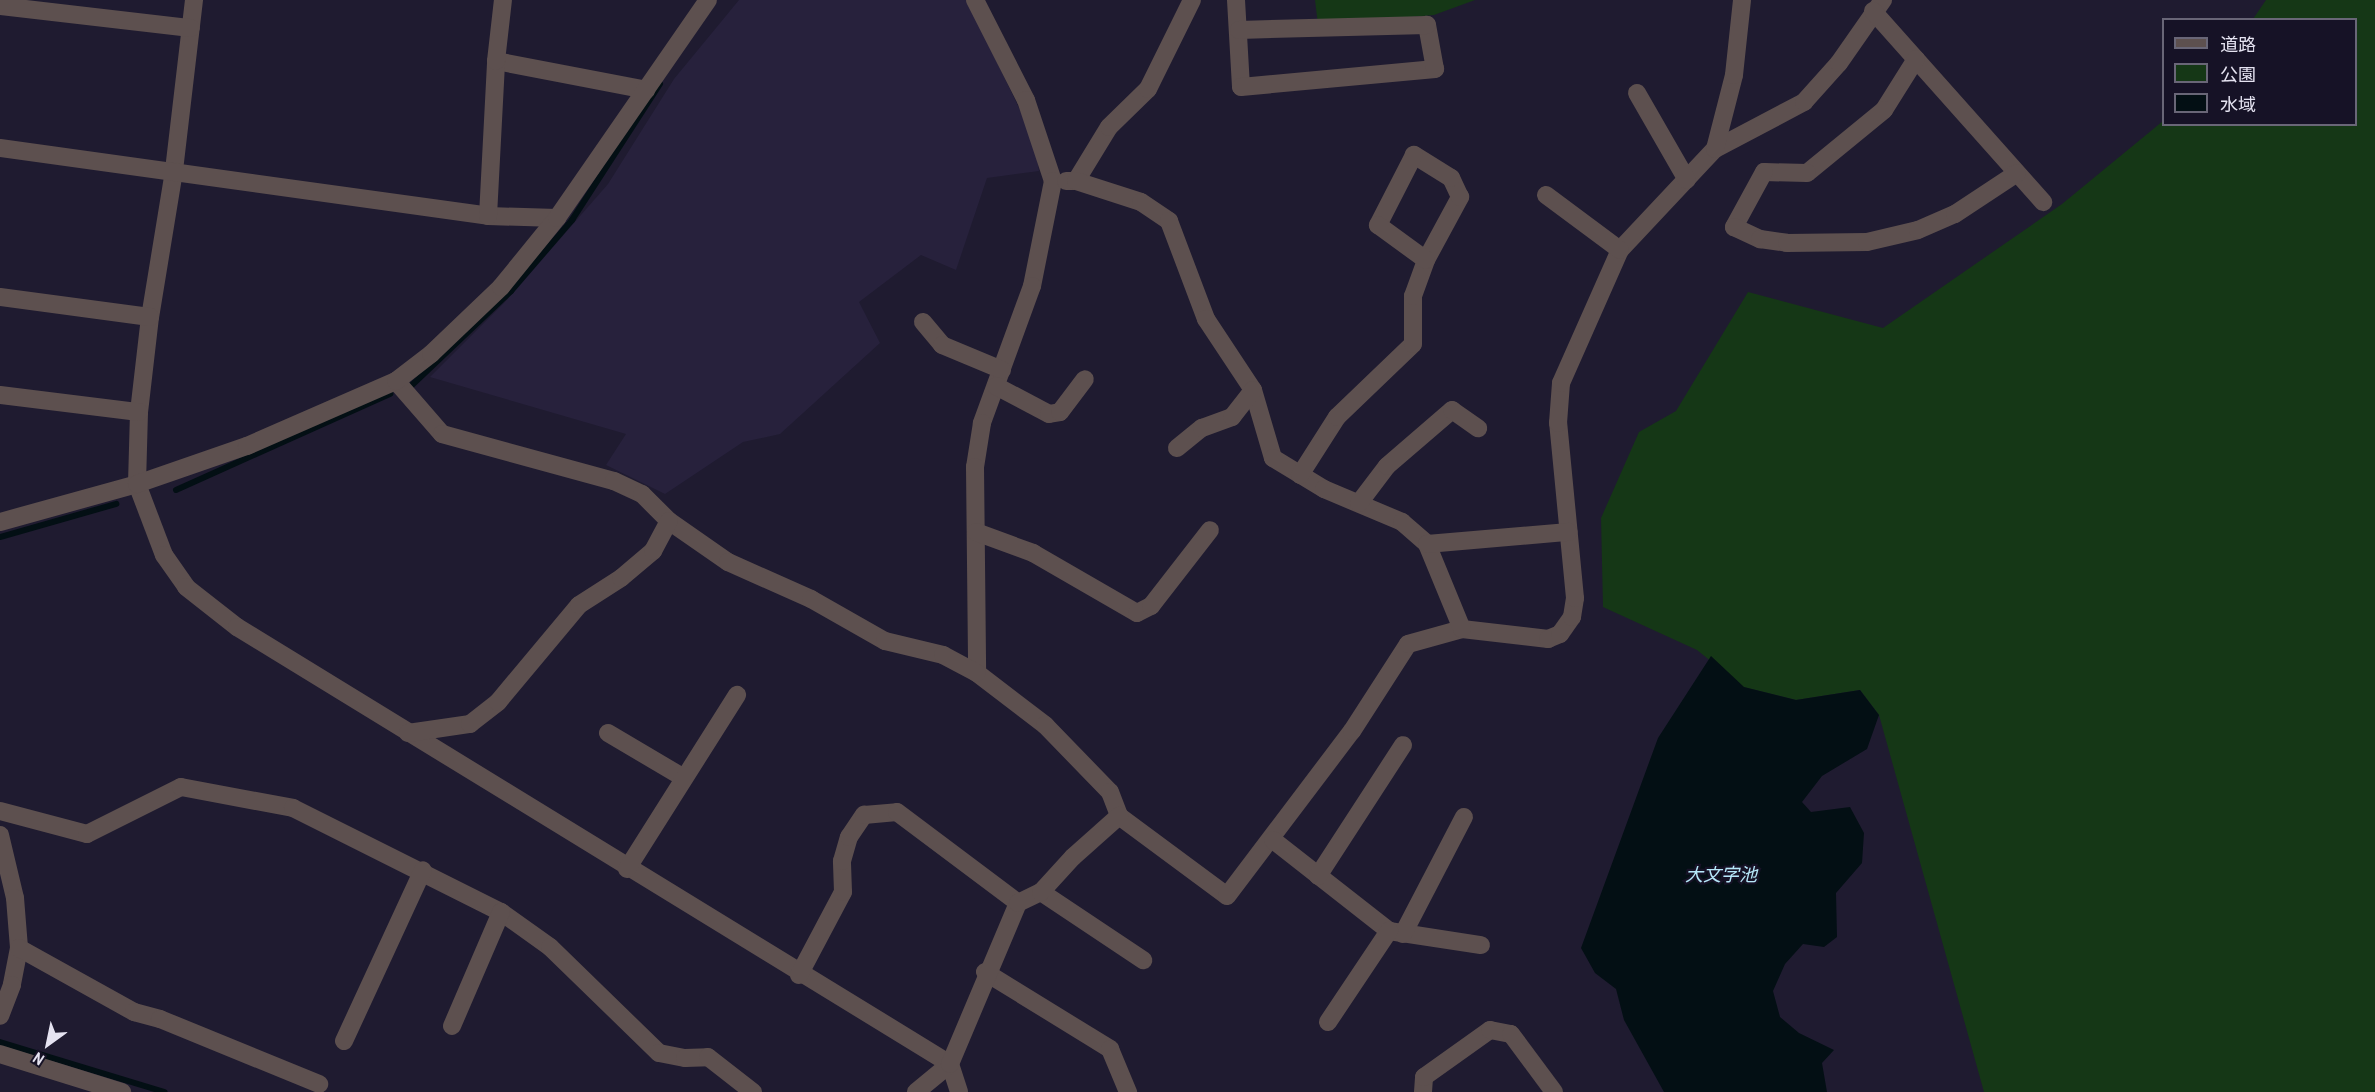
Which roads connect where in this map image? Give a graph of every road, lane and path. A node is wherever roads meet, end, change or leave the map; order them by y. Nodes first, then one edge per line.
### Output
1 (194, 0) edge
2 (503, 0) edge
3 (708, 0) edge
4 (975, 0) edge
5 (1192, 0) edge
6 (1236, 0) edge
7 (1742, 0) edge
8 (0, 6) edge
9 (1878, 6) edge
10 (191, 28) junction
11 (1239, 30) junction
12 (1916, 59) junction
13 (496, 61) junction
14 (646, 90) junction
15 (1637, 93) dead end
16 (0, 148) edge
17 (1715, 149) junction
18 (174, 171) junction
19 (2017, 173) junction
20 (1687, 180) junction
21 (1053, 181) junction
22 (1076, 181) junction
23 (1546, 195) dead end
24 (2043, 202) dead end
25 (488, 216) junction
26 (557, 218) junction
27 (1620, 250) junction
28 (1426, 260) junction
29 (0, 297) edge
30 (150, 317) junction
31 (922, 322) dead end
32 (999, 378) junction
33 (1084, 379) dead end
34 (396, 381) junction
35 (1254, 390) junction
36 (0, 395) edge
37 (139, 412) junction
38 (1478, 428) dead end
39 (1178, 448) dead end
40 (1300, 475) junction
41 (137, 484) junction
42 (1359, 503) junction
43 (669, 521) junction
44 (0, 522) edge
45 (1210, 530) dead end
46 (976, 532) junction
47 (1568, 532) junction
48 (1427, 544) junction
49 (1462, 629) junction
50 (977, 673) junction
51 (737, 695) dead end
52 (408, 733) junction
53 (608, 733) dead end
54 (1403, 745) dead end
55 (684, 778) junction
56 (0, 811) edge
57 (1119, 816) junction
58 (1464, 817) dead end
59 (0, 836) edge
60 (1273, 840) junction
61 (627, 869) junction
62 (423, 870) junction
63 (1318, 876) junction
64 (1041, 892) junction
65 (1018, 903) junction
66 (501, 912) junction
67 (1396, 933) junction
68 (1481, 945) dead end
69 (19, 948) junction
70 (1143, 960) dead end
71 (986, 972) junction
72 (799, 975) junction
73 (0, 1016) edge
74 (1328, 1022) dead end
75 (452, 1026) dead end
76 (344, 1041) dead end
77 (0, 1054) edge
78 (950, 1064) junction
79 (319, 1084) dead end
80 (122, 1092) edge
81 (753, 1092) edge
82 (916, 1092) edge
83 (959, 1092) edge
84 (1128, 1092) edge
85 (1423, 1092) edge
86 (1554, 1092) edge

1 - 10 street
2 - 13 street
3 - 14 street
4 - 21 street
5 - 22 street
6 - 11 street
7 - 17 street
8 - 10 street
9 - 12 street
9 - 17 street
10 - 18 street
11 - 11 street
12 - 19 street
12 - 19 street
13 - 14 street
13 - 25 street
14 - 26 street
15 - 20 street
16 - 18 street
17 - 20 street
18 - 25 street
18 - 30 street
19 - 24 street
20 - 27 street
21 - 22 street
21 - 32 street
22 - 35 street
23 - 27 street
25 - 26 street
26 - 34 street
27 - 47 street
28 - 28 street
28 - 40 street
29 - 30 street
30 - 37 street
31 - 32 street
32 - 33 street
32 - 46 street
34 - 41 street
34 - 43 street
35 - 39 street
35 - 40 street
36 - 37 street
37 - 41 street
38 - 42 street
40 - 42 street
41 - 44 street
41 - 52 street
42 - 48 street
43 - 50 street
43 - 52 street
45 - 46 street
46 - 50 street
47 - 48 street
47 - 49 street
48 - 49 street
49 - 60 street
50 - 57 street
51 - 55 street
52 - 61 street
53 - 55 street
54 - 63 street
55 - 61 street
56 - 62 street
57 - 60 street
57 - 64 street
58 - 67 street
59 - 69 street
60 - 63 street
61 - 72 street
62 - 66 street
62 - 76 street
63 - 67 street
64 - 65 street
64 - 70 street
65 - 71 street
65 - 72 street
66 - 75 street
66 - 81 street
67 - 68 street
67 - 74 street
69 - 73 street
69 - 79 street
71 - 78 street
71 - 84 street
72 - 78 street
77 - 80 street
78 - 82 street
78 - 83 street
85 - 86 street

